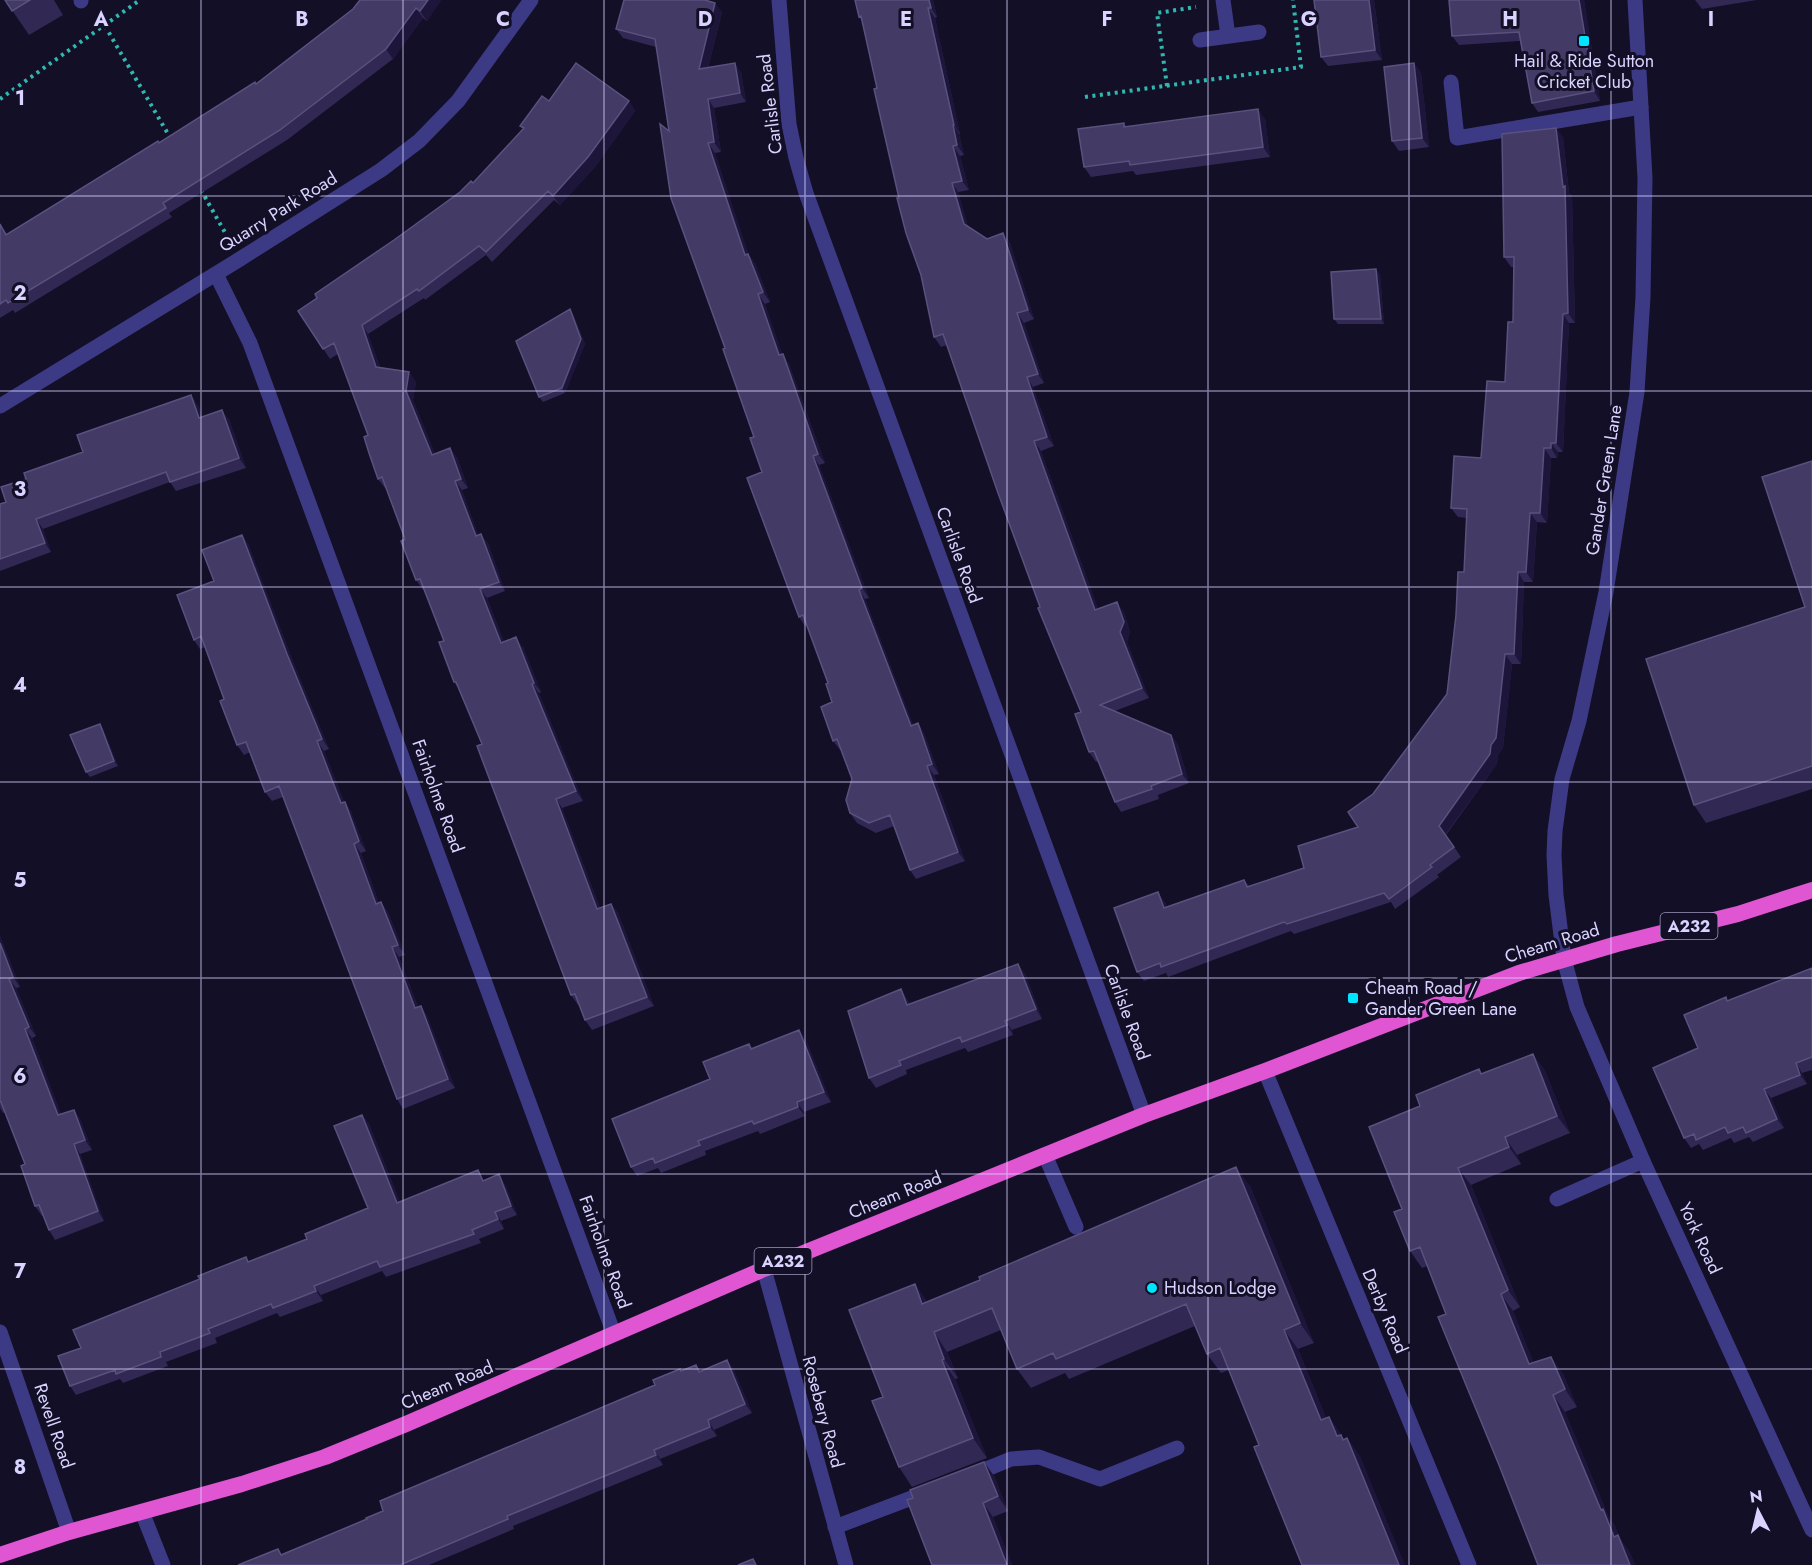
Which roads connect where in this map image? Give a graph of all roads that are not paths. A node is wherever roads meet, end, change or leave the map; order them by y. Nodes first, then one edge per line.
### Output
1 (531, 0) edge
2 (778, 0) edge
3 (1223, 0) edge
4 (1635, 0) edge
5 (1259, 32) dead end
6 (1228, 36) junction
7 (1200, 40) dead end
8 (1451, 82) dead end
9 (1641, 107) junction
10 (216, 274) junction
11 (0, 406) edge
12 (1812, 890) edge
13 (1564, 959) junction
14 (1264, 1071) junction
15 (1144, 1115) junction
16 (1046, 1155) junction
17 (1643, 1161) junction
18 (1557, 1199) dead end
19 (1076, 1227) dead end
20 (764, 1269) junction
21 (0, 1332) edge
22 (614, 1334) junction
23 (1177, 1448) dead end
24 (142, 1512) junction
25 (835, 1527) junction
26 (1812, 1530) edge
27 (69, 1532) junction
28 (0, 1555) edge
29 (163, 1565) edge
30 (846, 1565) edge
31 (1469, 1565) edge

1 - 10 street, Quarry Park Road
2 - 15 street, Carlisle Road
3 - 6 street
4 - 9 street, Gander Green Lane
5 - 6 street
6 - 7 street
8 - 9 street
9 - 13 street, Gander Green Lane
10 - 11 street, Quarry Park Road
10 - 22 street, Fairholme Road
12 - 13 highway, Cheam Road / A232
13 - 14 highway, Cheam Road / A232
13 - 17 street, York Road
14 - 15 highway, Cheam Road / A232
14 - 31 street, Derby Road
15 - 16 highway, Cheam Road / A232
16 - 19 street
16 - 20 highway, Cheam Road / A232
17 - 18 street
17 - 26 street, York Road
20 - 22 highway, Cheam Road / A232
20 - 25 street, Rosebery Road
21 - 27 street, Revell Road
22 - 24 highway, Cheam Road / A232
23 - 25 street
24 - 27 highway, Cheam Road / A232
24 - 29 street
25 - 30 street, Rosebery Road
27 - 28 highway, Cheam Road / A232

